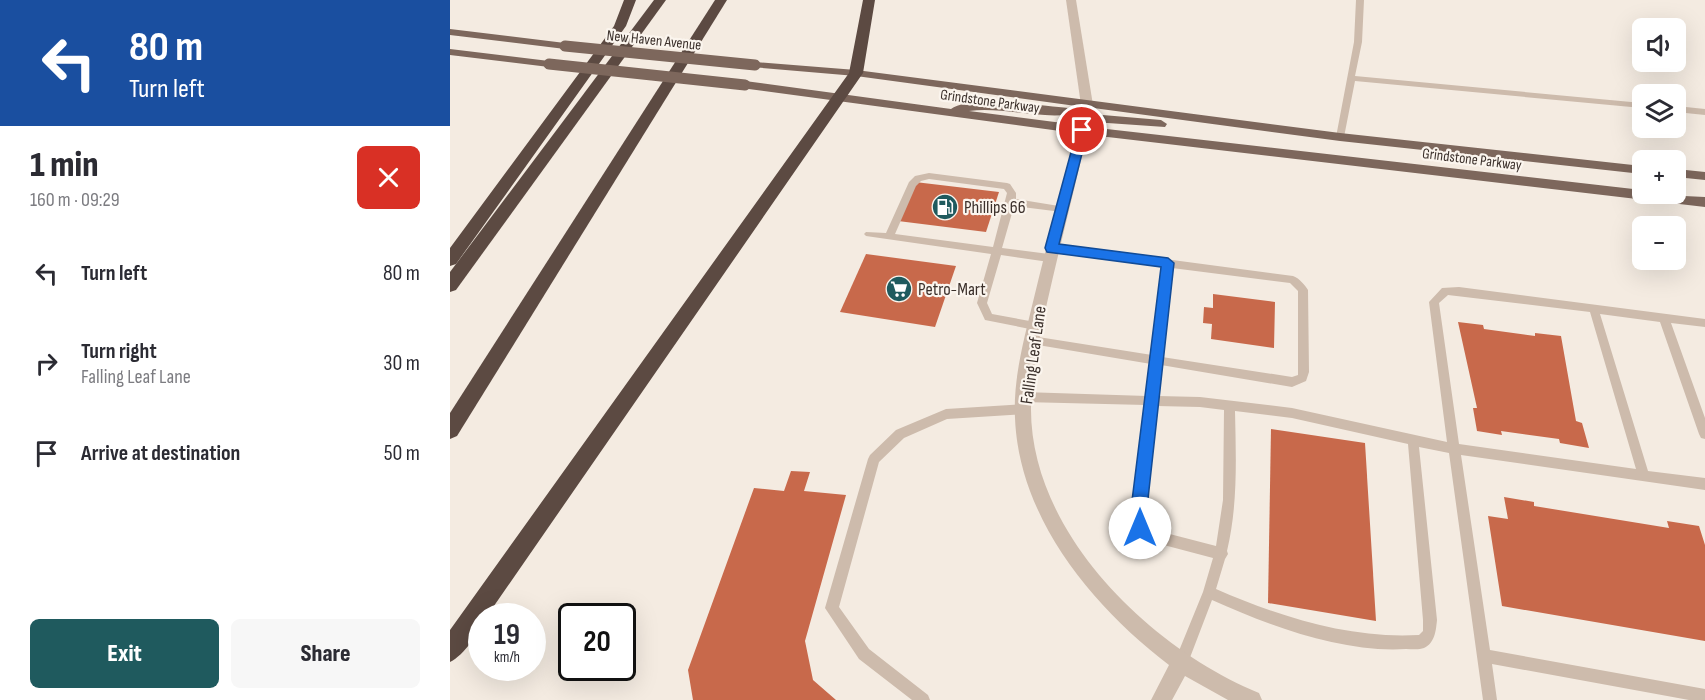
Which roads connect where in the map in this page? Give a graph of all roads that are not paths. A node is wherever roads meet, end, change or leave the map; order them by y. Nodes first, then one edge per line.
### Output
1 (630, 0) edge
2 (660, 0) edge
3 (721, 0) edge
4 (868, 0) edge
5 (1071, 0) edge
6 (1360, 0) edge
7 (450, 32) edge
8 (450, 52) edge
9 (856, 73) junction
10 (1352, 78) junction
11 (840, 98) junction
12 (1087, 105) junction
13 (1632, 105) edge
14 (1686, 110) edge
15 (944, 111) junction
16 (1705, 112) edge
17 (1244, 124) junction
18 (1082, 130) junction
19 (1340, 137) junction
20 (1632, 169) edge
21 (1686, 174) edge
22 (1705, 176) edge
23 (1011, 202) junction
24 (1705, 202) edge
25 (1062, 209) junction
26 (869, 234) dead end
27 (889, 237) junction
28 (998, 251) junction
29 (1050, 253) junction
30 (450, 260) edge
31 (1168, 263) junction
32 (450, 285) edge
33 (1594, 309) junction
34 (1664, 318) junction
35 (1705, 323) edge
36 (1034, 333) junction
37 (1157, 360) junction
38 (1153, 400) junction
39 (1024, 403) junction
40 (1229, 406) junction
41 (450, 430) edge
42 (1705, 434) edge
43 (1413, 439) junction
44 (1454, 449) junction
45 (1644, 476) junction
46 (1705, 484) edge
47 (1222, 554) junction
48 (1209, 592) junction
49 (450, 650) edge
50 (1484, 656) junction
51 (1181, 663) junction
52 (1705, 696) edge
53 (923, 700) edge
54 (1161, 700) edge
55 (1252, 700) edge
56 (1490, 700) edge

1 - 30 highway
2 - 32 highway
3 - 41 highway
4 - 9 highway
5 - 12 street
6 - 10 lane
7 - 9 main road, New Haven Avenue, bridge
8 - 11 main road, Grindstone Parkway, bridge
9 - 11 highway
9 - 12 main road, Grindstone Parkway
10 - 13 lane
10 - 19 lane
11 - 15 main road, Grindstone Parkway
11 - 49 highway
12 - 15 main road
12 - 17 main road, Grindstone Parkway
14 - 16 lane
15 - 18 main road, Grindstone Parkway
17 - 18 main road
17 - 19 main road, Grindstone Parkway
18 - 24 main road, Grindstone Parkway
18 - 25 street, Falling Leaf Lane
19 - 20 main road, Grindstone Parkway
21 - 22 main road
23 - 25 lane
23 - 27 lane
23 - 28 lane
25 - 29 street, Falling Leaf Lane
26 - 27 lane
27 - 28 lane
28 - 29 lane
28 - 36 lane
29 - 31 lane
29 - 36 street, Falling Leaf Lane
31 - 37 lane
31 - 37 lane
33 - 34 lane
33 - 44 lane
33 - 45 lane
34 - 35 lane
34 - 42 lane
36 - 37 lane
36 - 39 street, Falling Leaf Lane
37 - 38 lane
38 - 39 lane
38 - 40 lane
38 - 47 lane
39 - 51 street, Falling Leaf Lane
39 - 53 lane
40 - 43 lane
40 - 47 lane
43 - 44 lane
43 - 48 lane
44 - 45 lane
44 - 50 lane
45 - 46 lane
47 - 48 lane
48 - 51 lane
50 - 52 lane
50 - 56 lane
51 - 54 street
51 - 55 street, Falling Leaf Lane

